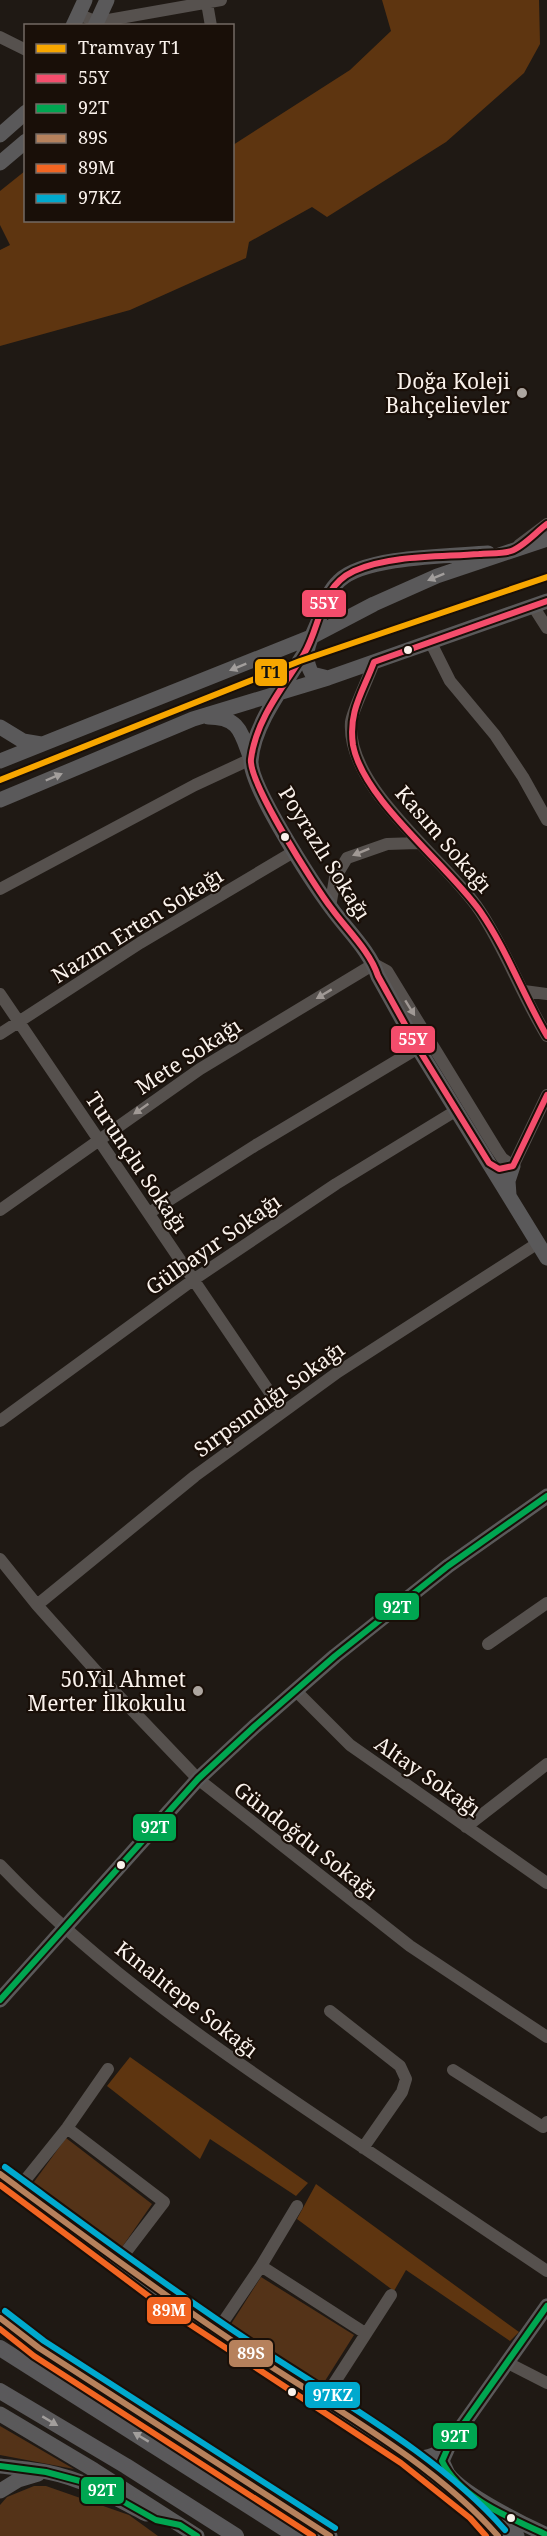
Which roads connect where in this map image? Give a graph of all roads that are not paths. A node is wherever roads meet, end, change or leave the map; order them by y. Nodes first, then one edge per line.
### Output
1 (85, 0) edge
2 (107, 0) edge
3 (221, 0) edge
4 (207, 3) junction
5 (75, 20) edge
6 (96, 24) edge
7 (211, 24) edge
8 (0, 37) edge
9 (24, 49) edge
10 (24, 114) edge
11 (0, 135) edge
12 (24, 143) edge
13 (0, 163) edge
14 (547, 524) edge
15 (547, 539) edge
16 (512, 551) junction
17 (540, 603) edge
18 (547, 628) edge
19 (311, 637) junction
20 (431, 643) junction
21 (305, 652) junction
22 (374, 662) junction
23 (328, 678) junction
24 (276, 694) junction
25 (193, 719) junction
26 (0, 727) edge
27 (44, 744) junction
28 (251, 759) junction
29 (0, 761) edge
30 (0, 800) edge
31 (547, 820) edge
32 (418, 843) junction
33 (295, 850) junction
34 (0, 889) edge
35 (330, 907) junction
36 (374, 964) junction
37 (524, 991) junction
38 (0, 994) edge
39 (547, 994) edge
40 (19, 1022) junction
41 (0, 1034) edge
42 (547, 1036) edge
43 (418, 1048) junction
44 (547, 1095) edge
45 (456, 1110) junction
46 (98, 1139) junction
47 (489, 1163) junction
48 (513, 1166) junction
49 (509, 1195) junction
50 (0, 1210) edge
51 (149, 1213) junction
52 (538, 1243) junction
53 (547, 1258) edge
54 (193, 1280) junction
55 (283, 1412) junction
56 (0, 1421) edge
57 (547, 1496) edge
58 (0, 1559) edge
59 (547, 1604) edge
60 (37, 1605) junction
61 (488, 1644) dead end
62 (296, 1691) junction
63 (547, 1764) edge
64 (198, 1779) junction
65 (466, 1827) junction
66 (0, 1865) edge
67 (547, 1883) edge
68 (66, 1928) junction
69 (0, 2000) edge
70 (330, 2011) dead end
71 (547, 2037) edge
72 (108, 2069) dead end
73 (453, 2070) dead end
74 (547, 2122) edge
75 (67, 2128) junction
76 (363, 2148) junction
77 (0, 2174) edge
78 (18, 2189) junction
79 (297, 2206) dead end
80 (119, 2261) junction
81 (261, 2266) junction
82 (547, 2271) edge
83 (391, 2295) dead end
84 (547, 2306) edge
85 (0, 2318) edge
86 (217, 2331) junction
87 (365, 2333) junction
88 (0, 2348) edge
89 (506, 2362) junction
90 (547, 2383) edge
91 (0, 2391) edge
92 (322, 2402) junction
93 (0, 2414) edge
94 (450, 2443) junction
95 (406, 2456) junction
96 (0, 2466) edge
97 (46, 2472) junction
98 (0, 2491) edge
99 (476, 2511) junction
100 (180, 2525) junction
101 (540, 2534) edge
102 (197, 2536) edge
103 (236, 2536) edge
104 (296, 2536) edge
105 (330, 2536) edge
106 (498, 2536) edge
107 (517, 2536) edge

1 - 5 main road
2 - 6 main road
3 - 4 street
4 - 6 street
4 - 7 street
5 - 6 street
8 - 9 street
10 - 11 main road
12 - 13 main road
14 - 16 street
15 - 16 main road
16 -> 19 main road
16 - 19 main road
17 - 18 street
17 - 20 main road
19 - 21 main road
19 -> 27 main road
20 - 22 main road
20 - 31 street
21 - 23 main road
21 - 24 main road
22 - 23 main road
22 - 32 street, Kasım Sokağı
23 - 24 main road
24 - 25 main road
24 - 28 main road
25 - 28 main road, Poyrazlı Sokağı
30 -> 25 main road
26 - 27 main road
27 - 29 main road
28 - 33 main road, Poyrazlı Sokağı
28 - 34 street
32 -> 35 street
32 - 37 street, Kasım Sokağı
33 - 35 main road, Poyrazlı Sokağı
33 - 40 street, Nazım Erten Sokağı
35 - 36 main road, Poyrazlı Sokağı
36 - 43 main road, Poyrazlı Sokağı
36 -> 46 street, Mete Sokağı
36 -> 48 street, Poyrazlı Sokağı
37 - 39 street
37 - 42 street, Kasım Sokağı
38 - 40 street, Turunçlu Sokağı
40 - 41 street, Nazım Erten Sokağı
40 - 46 street, Turunçlu Sokağı
43 - 45 main road, Poyrazlı Sokağı
43 - 51 street
44 - 48 street
45 - 47 main road, Poyrazlı Sokağı
45 - 54 street, Gülbayır Sokağı
46 - 50 street, Mete Sokağı
46 - 51 street, Turunçlu Sokağı
47 - 48 main road
47 - 49 main road, Poyrazlı Sokağı
48 - 49 main road
49 - 52 main road, Poyrazlı Sokağı
51 - 54 street, Turunçlu Sokağı
52 - 53 main road, Poyrazlı Sokağı
52 - 55 street, Sırpsındığı Sokağı
54 - 55 street, Turunçlu Sokağı
54 - 56 street, Gülbayır Sokağı
55 - 60 street, Sırpsındığı Sokağı
57 - 62 main road
58 - 60 street, Gündoğdu Sokağı
59 - 61 street
60 - 64 street, Gündoğdu Sokağı
62 - 64 main road
62 - 65 street, Altay Sokağı
63 - 65 street
64 - 68 main road
64 - 71 street, Gündoğdu Sokağı
65 - 67 street, Altay Sokağı
66 - 68 street, Kınalıtepe Sokağı
68 - 69 main road
68 - 76 street, Kınalıtepe Sokağı
70 - 76 street
72 - 75 street
73 - 74 street
75 - 78 street
75 - 80 street
76 - 82 street, Kınalıtepe Sokağı
77 - 78 main road
78 - 80 main road
79 - 81 street
80 - 86 main road
81 - 86 street
81 - 87 street
83 - 87 street
84 - 89 main road
85 - 105 main road
86 - 92 main road
87 - 92 street
104 -> 88 highway
89 - 90 street
89 - 94 main road
91 -> 103 highway
92 - 95 main road
93 - 100 main road
94 - 95 main road
94 - 101 main road
95 - 99 main road
96 - 97 main road
97 - 98 main road
97 - 100 main road
99 - 106 main road
99 - 107 main road
100 - 102 main road

